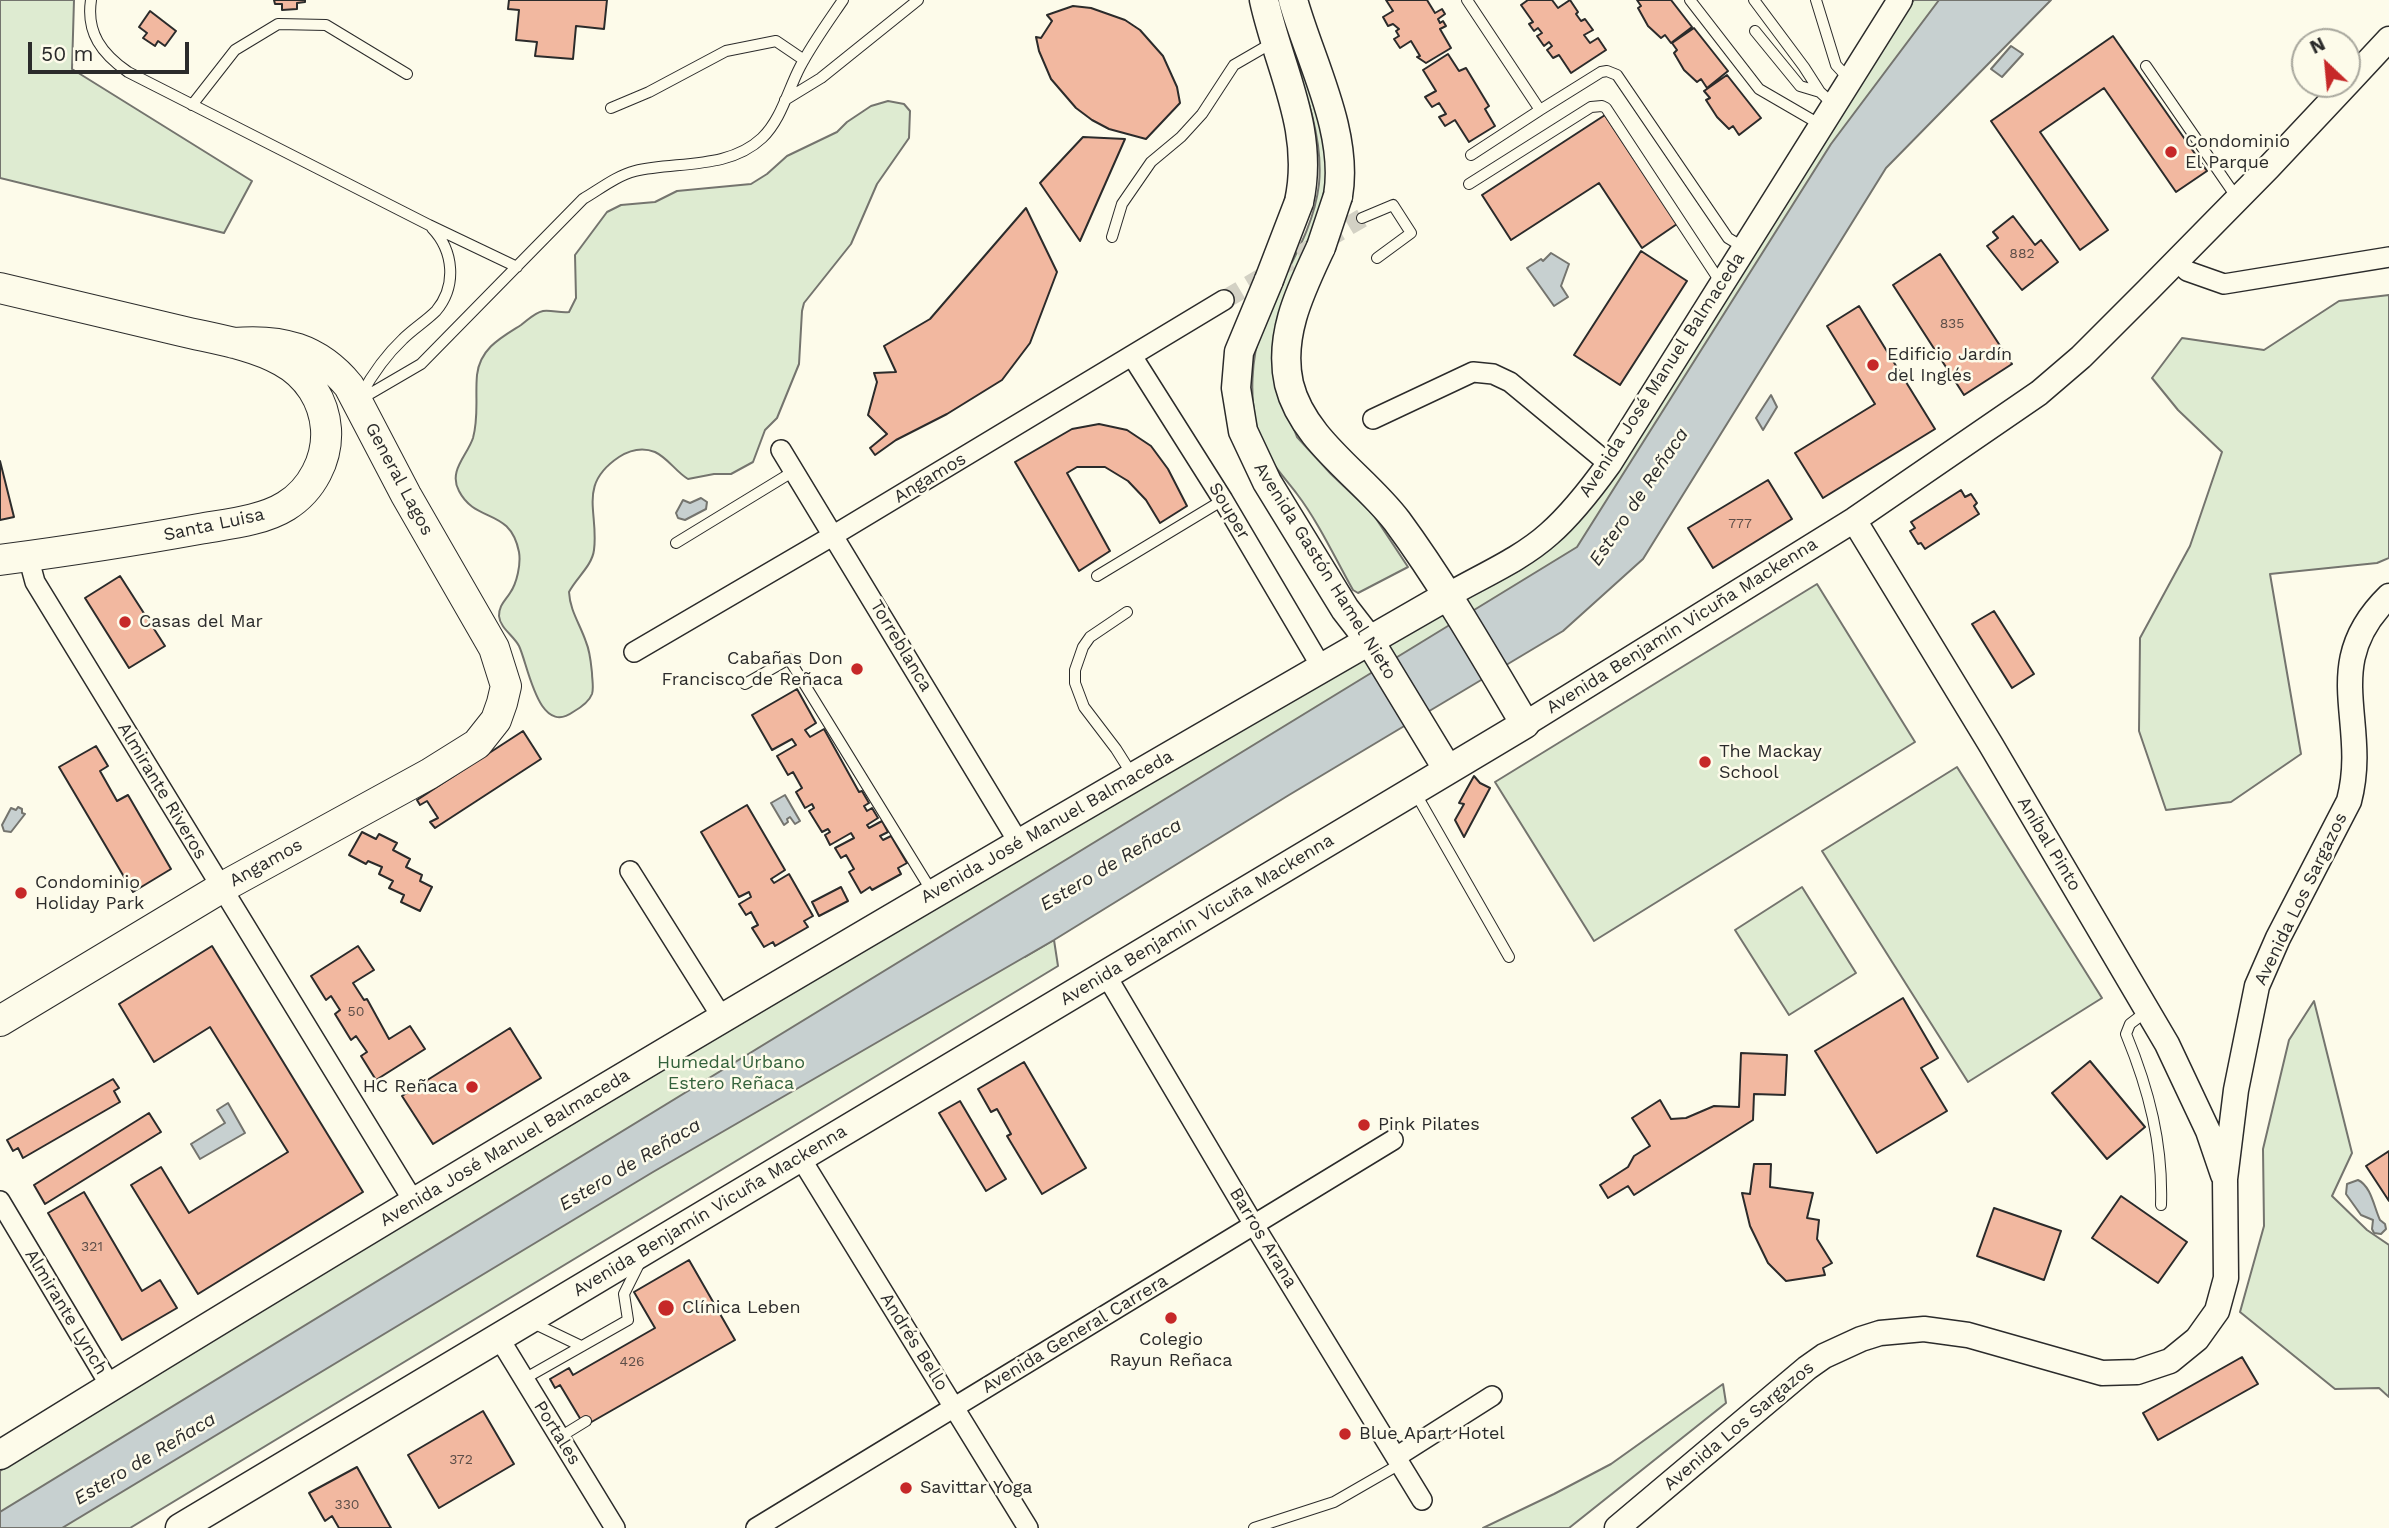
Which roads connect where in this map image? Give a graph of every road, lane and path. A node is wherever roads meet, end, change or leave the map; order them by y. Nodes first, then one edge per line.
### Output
1 (91, 0) edge
2 (843, 0) edge
3 (918, 0) edge
4 (1264, 0) edge
5 (1293, 0) edge
6 (1467, 0) edge
7 (1690, 0) edge
8 (1754, 0) edge
9 (1816, 0) edge
10 (1900, 0) edge
11 (1755, 31) dead end
12 (2389, 39) edge
13 (1276, 42) junction
14 (804, 60) junction
15 (2146, 66) dead end
16 (2361, 69) edge
17 (407, 74) dead end
18 (1850, 80) junction
19 (2333, 98) edge
20 (785, 100) junction
21 (192, 105) junction
22 (1825, 107) junction
23 (611, 108) dead end
24 (1540, 110) junction
25 (1471, 155) dead end
26 (1469, 184) dead end
27 (2237, 198) junction
28 (1362, 218) tunnel mouth
29 (429, 225) junction
30 (1112, 237) dead end
31 (1744, 248) junction
32 (2389, 257) edge
33 (1377, 258) dead end
34 (2176, 260) junction
35 (517, 267) junction
36 (1722, 284) junction
37 (0, 288) edge
38 (1224, 300) tunnel mouth
39 (234, 343) junction
40 (1132, 356) junction
41 (358, 401) junction
42 (1373, 419) dead end
43 (326, 436) junction
44 (781, 450) dead end
45 (1609, 464) junction
46 (794, 471) junction
47 (1223, 499) junction
48 (1854, 520) junction
49 (834, 535) junction
50 (676, 543) dead end
51 (14, 558) edge
52 (1097, 576) dead end
53 (2389, 596) edge
54 (1452, 604) junction
55 (1127, 612) dead end
56 (1374, 649) junction
57 (634, 652) dead end
58 (1322, 668) junction
59 (745, 684) dead end
60 (506, 686) joint
61 (1525, 723) junction
62 (1448, 770) junction
63 (1133, 776) junction
64 (1413, 791) junction
65 (1019, 842) junction
66 (630, 871) dead end
67 (221, 888) junction
68 (933, 894) junction
69 (1509, 957) dead end
70 (1106, 975) junction
71 (2148, 1011) junction
72 (723, 1019) junction
73 (0, 1021) edge
74 (1394, 1140) dead end
75 (800, 1157) junction
76 (2225, 1179) junction
77 (0, 1201) edge
78 (414, 1202) junction
79 (2161, 1205) dead end
80 (1254, 1225) junction
81 (646, 1249) junction
82 (528, 1320) junction
83 (499, 1338) junction
84 (581, 1346) junction
85 (524, 1379) junction
86 (111, 1387) junction
87 (1492, 1396) dead end
88 (955, 1407) junction
89 (586, 1421) dead end
90 (560, 1437) junction
91 (0, 1455) edge
92 (1398, 1461) junction
93 (1422, 1500) dead end
94 (196, 1524) edge
95 (615, 1528) edge
96 (756, 1528) edge
97 (1028, 1528) edge
98 (1254, 1528) edge
99 (1617, 1528) edge

1 - 21 lane
2 - 14 lane
3 - 20 lane
4 - 13 main road, Avenida Gastón Hamel Nieto
5 - 54 main road, bridge
6 - 24 lane
7 - 22 lane
8 - 22 lane
9 - 18 lane
10 - 18 street, Avenida José Manuel Balmaceda
11 - 22 lane
12 - 16 street, Avenida Benjamín Vicuña Mackenna
13 - 30 lane
13 - 56 main road, Avenida Gastón Hamel Nieto, bridge
14 - 20 lane
14 - 23 lane
15 - 27 lane
17 - 21 lane
18 - 22 street, Avenida José Manuel Balmaceda
19 - 27 street, Avenida Benjamín Vicuña Mackenna
20 - 35 lane
21 - 29 lane
22 - 31 street, Avenida José Manuel Balmaceda
24 - 25 lane
24 - 31 lane
26 - 36 lane
27 - 34 street, Avenida Benjamín Vicuña Mackenna
28 - 33 lane
29 - 35 lane
29 - 41 lane
31 - 36 street, Avenida José Manuel Balmaceda
32 - 34 street
34 - 48 street, Avenida Benjamín Vicuña Mackenna
35 - 41 lane
36 - 45 street, Avenida José Manuel Balmaceda
37 - 39 main road
38 - 40 street, Angamos
39 - 41 main road, General Lagos
39 - 43 main road, Santa Luisa
40 - 47 street, Souper
40 - 49 street, Angamos
41 - 43 main road
41 - 60 main road, General Lagos
42 - 45 street
43 - 51 main road, Santa Luisa
44 - 46 street, Torreblanca
45 - 54 street, Avenida José Manuel Balmaceda
46 - 49 street, Torreblanca
46 - 50 lane
47 - 52 lane
47 - 58 street, Souper
48 - 61 street, Avenida Benjamín Vicuña Mackenna
48 - 71 street, Aníbal Pinto
49 - 57 street, Angamos
49 - 65 street, Torreblanca
51 - 67 street, Almirante Riveros
53 - 76 street, Avenida Los Sargazos
54 - 56 main road, Avenida José Manuel Balmaceda
54 - 61 main road
55 - 63 lane
56 - 58 main road, Avenida José Manuel Balmaceda
56 - 62 main road, Avenida Gastón Hamel Nieto
58 - 63 main road, Avenida José Manuel Balmaceda
59 - 68 lane
60 - 67 main road, Angamos
61 - 62 main road, Avenida Benjamín Vicuña Mackenna
62 - 64 main road, Avenida Benjamín Vicuña Mackenna
63 - 65 main road, Avenida José Manuel Balmaceda
64 - 69 lane
64 - 70 main road, Avenida Benjamín Vicuña Mackenna
65 - 68 main road, Avenida José Manuel Balmaceda
66 - 72 street
67 - 73 main road, Angamos
67 - 78 street, Almirante Riveros
68 - 72 main road, Avenida José Manuel Balmaceda
70 - 75 main road, Avenida Benjamín Vicuña Mackenna
70 - 80 street, Barros Arana
71 - 76 street, Aníbal Pinto
71 - 79 lane
72 - 78 main road, Avenida José Manuel Balmaceda
74 - 80 street, Avenida General Carrera
75 - 81 main road, Avenida Benjamín Vicuña Mackenna
75 - 88 street, Andrés Bello
76 - 99 street, Avenida Los Sargazos
77 - 86 street, Almirante Lynch
78 - 86 main road, Avenida José Manuel Balmaceda
80 - 88 street, Avenida General Carrera
80 - 92 street, Barros Arana
81 - 82 main road, Avenida Benjamín Vicuña Mackenna
81 - 84 lane
82 - 83 main road, Avenida Benjamín Vicuña Mackenna
82 - 84 lane
83 - 85 street, Portales
83 - 94 main road, Avenida Benjamín Vicuña Mackenna
84 - 85 lane
85 - 90 street, Portales
86 - 91 main road, Avenida José Manuel Balmaceda
87 - 92 street
88 - 96 street, Avenida General Carrera
88 - 97 street, Andrés Bello
89 - 90 lane
90 - 95 street, Portales
92 - 93 street, Barros Arana
92 - 98 lane

